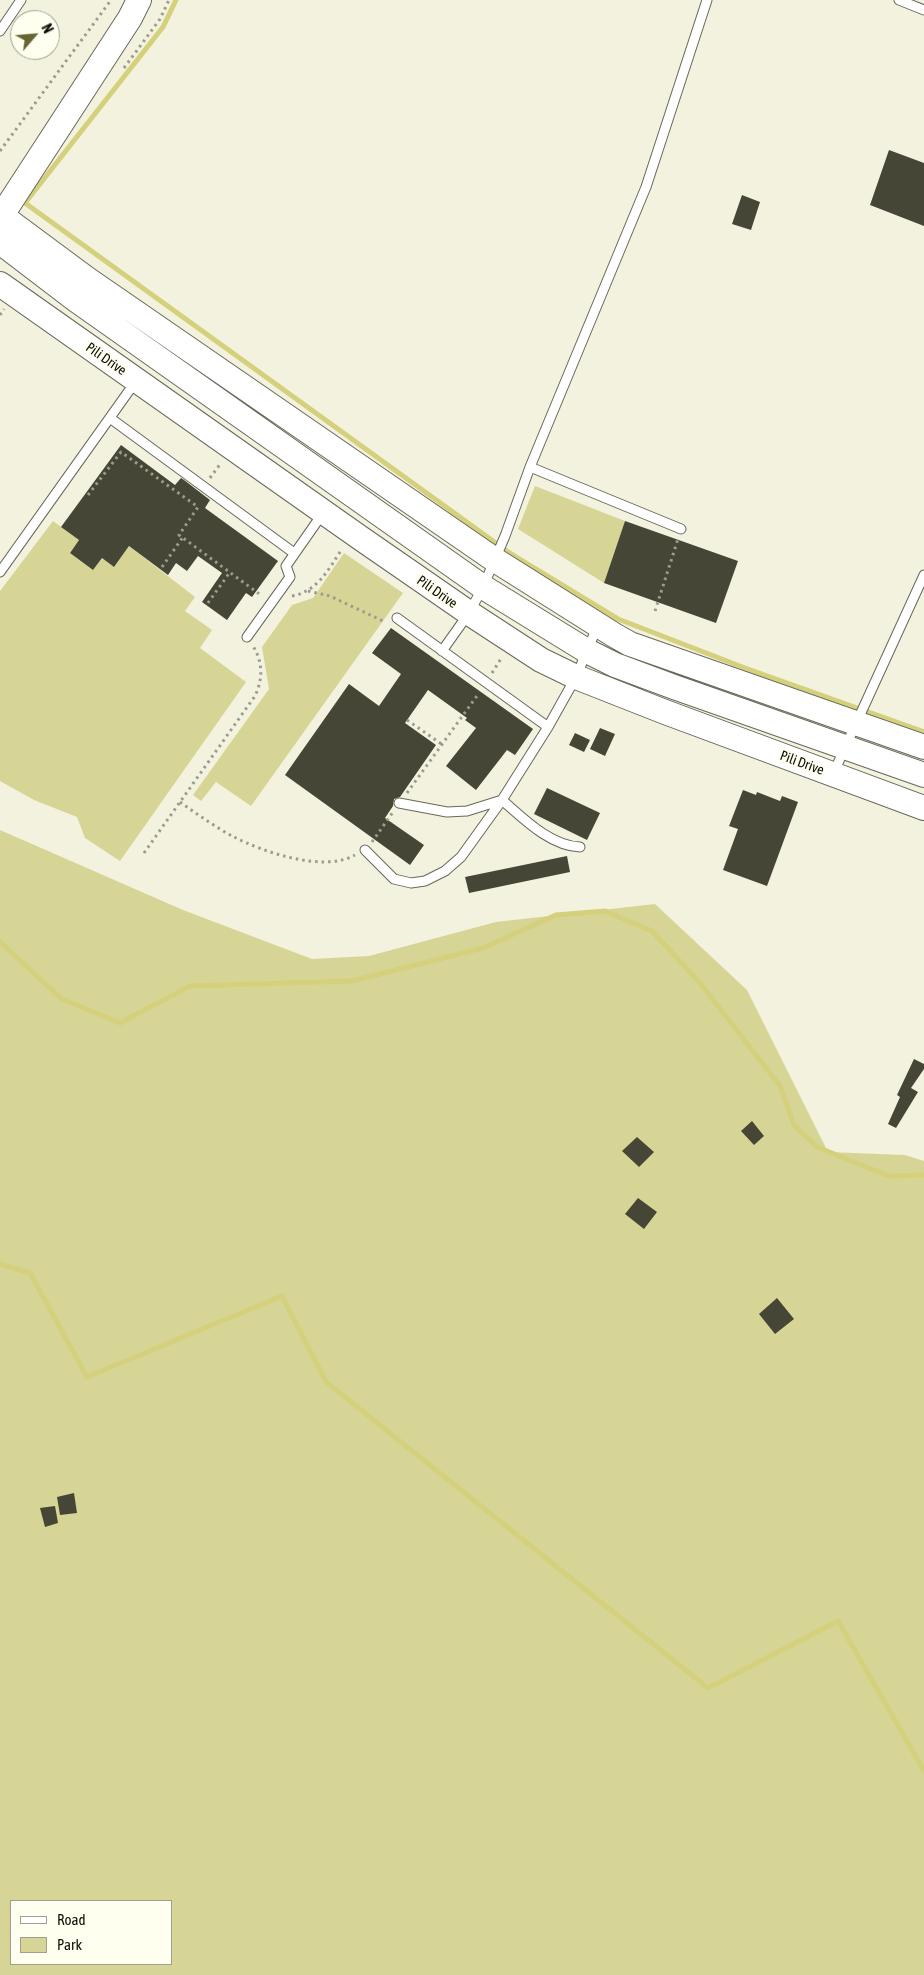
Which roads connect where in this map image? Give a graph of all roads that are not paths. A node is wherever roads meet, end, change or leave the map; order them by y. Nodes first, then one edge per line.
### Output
1 (140, 0) edge
2 (707, 0) edge
3 (899, 0) edge
4 (19, 1) edge
5 (924, 10) edge
6 (0, 31) edge
7 (1, 217) edge
8 (0, 242) edge
9 (0, 284) edge
10 (136, 380) junction
11 (110, 418) junction
12 (530, 467) junction
13 (324, 513) junction
14 (682, 529) road end
15 (294, 553) junction
16 (495, 560) junction
17 (0, 572) edge
18 (924, 575) edge
19 (483, 587) junction
20 (469, 613) junction
21 (397, 618) dead end
22 (598, 625) junction
23 (247, 637) road end
24 (442, 651) junction
25 (587, 651) junction
26 (576, 677) junction
27 (730, 693) junction
28 (857, 718) junction
29 (548, 726) junction
30 (844, 747) junction
31 (924, 747) edge
32 (832, 774) junction
33 (924, 775) edge
34 (502, 800) junction
35 (399, 803) road end
36 (924, 808) edge
37 (580, 847) dead end
38 (365, 850) road end

1 - 7 street
2 - 12 lane
3 - 5 lane
4 - 6 lane
7 - 16 street
8 - 19 street
9 - 10 street, Pili Drive
10 - 11 lane
10 - 13 street, Pili Drive
11 - 15 lane
11 - 17 lane
12 - 14 lane
12 - 16 lane
13 - 15 lane
13 - 20 street, Pili Drive
15 - 23 lane
16 - 19 lane
16 - 22 street
18 - 28 lane
19 - 20 lane
19 - 25 street
20 - 24 lane
20 - 26 street, Pili Drive
21 - 24 lane
22 - 25 lane
22 - 27 street
24 - 29 lane
25 - 26 lane
25 - 27 street
26 - 29 lane
26 - 32 street, Pili Drive
27 - 28 street
27 - 30 street
28 - 30 lane
28 - 31 street
29 - 34 lane
30 - 32 lane
30 - 33 street
32 - 36 street, Pili Drive
34 - 35 lane
34 - 37 lane
34 - 38 lane

